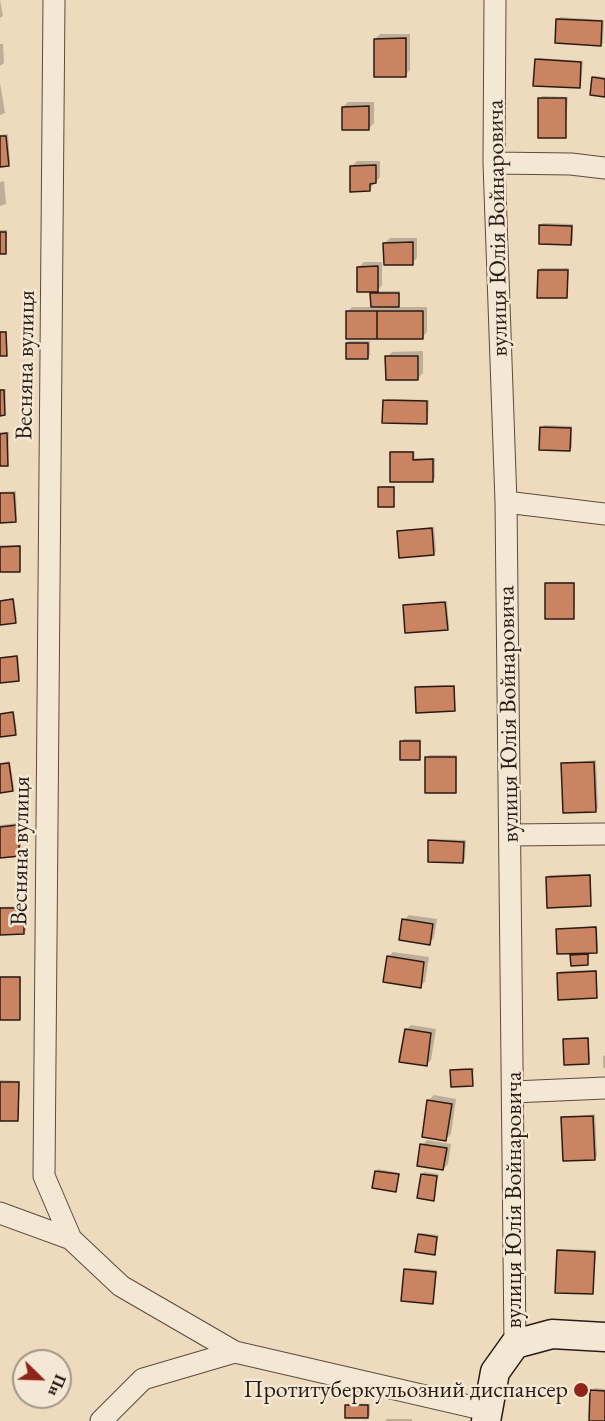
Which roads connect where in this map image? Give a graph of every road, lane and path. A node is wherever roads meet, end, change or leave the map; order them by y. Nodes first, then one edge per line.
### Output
1 (54, 0) edge
2 (495, 0) edge
3 (494, 163) junction
4 (605, 168) edge
5 (506, 502) junction
6 (605, 514) edge
7 (605, 834) edge
8 (510, 835) junction
9 (605, 1088) edge
10 (513, 1092) junction
11 (0, 1214) edge
12 (71, 1239) junction
13 (605, 1337) edge
14 (515, 1344) junction
15 (235, 1352) junction
16 (486, 1416) edge
17 (101, 1421) edge

1 - 12 street, Весняна вулиця
2 - 3 street, вулиця Юлія Войнаровича
3 - 4 street
3 - 5 street, вулиця Юлія Войнаровича
5 - 6 street
5 - 8 street, вулиця Юлія Войнаровича
7 - 8 street
8 - 10 street, вулиця Юлія Войнаровича
9 - 10 street
10 - 14 street, вулиця Юлія Войнаровича
11 - 12 street
12 - 15 street, Весняна вулиця
13 - 14 main road
14 - 16 main road, вулиця Юлія Войнаровича
15 - 16 street, Весняна вулиця
15 - 17 street

